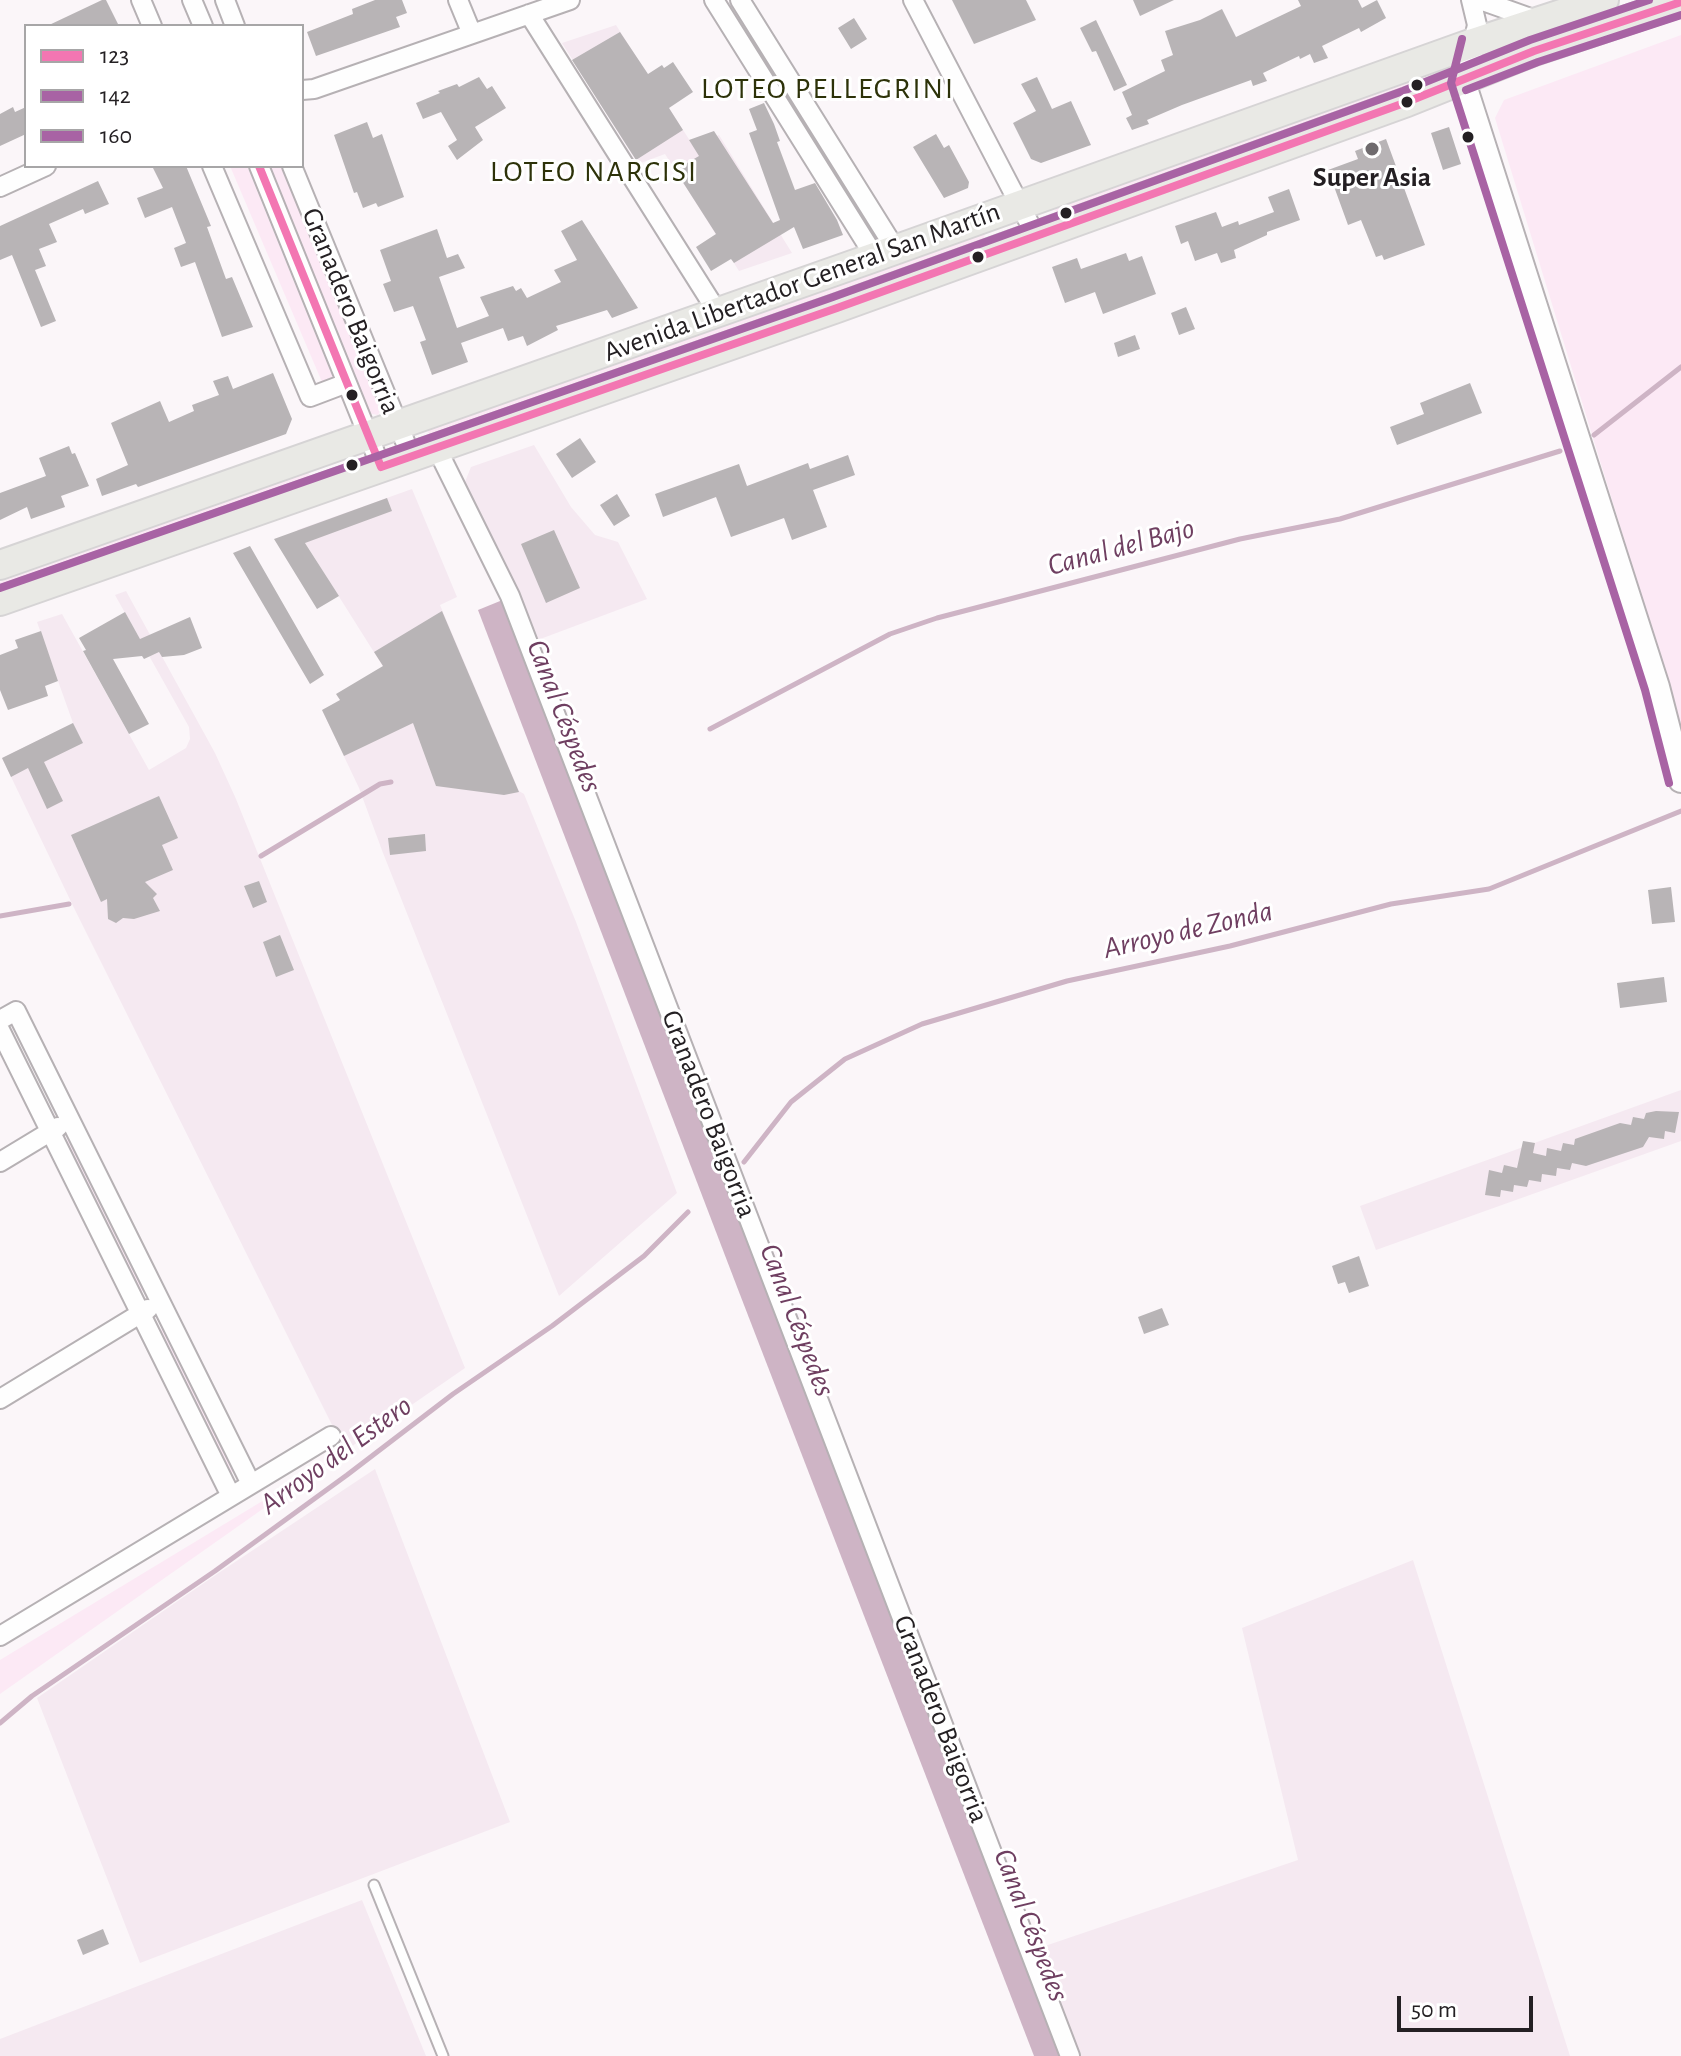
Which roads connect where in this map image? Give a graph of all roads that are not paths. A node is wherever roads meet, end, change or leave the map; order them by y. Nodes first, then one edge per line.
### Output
1 (141, 0) edge
2 (192, 0) edge
3 (225, 0) edge
4 (458, 0) edge
5 (570, 0) edge
6 (714, 0) edge
7 (740, 0) edge
8 (913, 0) edge
9 (1471, 0) edge
10 (1480, 0) edge
11 (1604, 0) edge
12 (1681, 2) edge
13 (538, 8) edge
14 (1539, 21) junction
15 (151, 24) edge
16 (202, 24) edge
17 (234, 24) edge
18 (472, 34) junction
19 (1473, 43) junction
20 (1462, 79) junction
21 (304, 90) edge
22 (42, 168) edge
23 (213, 168) edge
24 (260, 168) edge
25 (293, 168) edge
26 (0, 187) edge
27 (1019, 204) junction
28 (1036, 236) junction
29 (886, 254) junction
30 (718, 313) junction
31 (347, 383) junction
32 (398, 425) junction
33 (368, 435) junction
34 (423, 452) junction
35 (381, 467) junction
36 (0, 565) edge
37 (0, 601) edge
38 (1681, 780) edge
39 (0, 1020) edge
40 (0, 1030) edge
41 (70, 1120) junction
42 (50, 1132) junction
43 (0, 1162) edge
44 (160, 1302) junction
45 (141, 1314) junction
46 (0, 1399) edge
47 (331, 1436) dead end
48 (251, 1484) junction
49 (231, 1496) junction
50 (0, 1636) edge
51 (374, 1885) dead end
52 (443, 2056) edge
53 (1070, 2056) edge

1 - 15 street
2 - 16 street
3 - 17 street
4 - 18 street
5 - 13 street
6 - 29 street
7 - 29 street
8 - 27 street
9 - 19 street
10 - 14 street
11 - 14 main road, Avenida Libertador General San Martín
12 - 20 main road, Avenida Libertador General San Martín
13 - 18 street
13 - 30 street
14 - 19 main road, Avenida Libertador General San Martín
18 - 21 street
19 - 20 main road
19 - 27 main road, Avenida Libertador General San Martín
20 - 28 main road, Avenida Libertador General San Martín
20 - 38 main road
22 - 26 street
23 - 31 street, Granadero Baigorria
24 - 31 street, Granadero Baigorria
25 - 32 street, Granadero Baigorria
27 - 28 street
27 - 29 main road, Avenida Libertador General San Martín
28 - 34 main road, Avenida Libertador General San Martín
29 - 30 main road, Avenida Libertador General San Martín
30 - 32 main road, Avenida Libertador General San Martín
31 - 33 street, Granadero Baigorria
32 - 33 main road, Avenida Libertador General San Martín
32 - 34 street, Granadero Baigorria
33 - 35 street, Granadero Baigorria
33 - 36 main road, Avenida Libertador General San Martín
34 - 35 main road, Avenida Libertador General San Martín
34 - 53 street, Granadero Baigorria
35 - 37 main road, Avenida Libertador General San Martín
39 - 41 street
40 - 42 street
41 - 42 street
41 - 44 street
42 - 43 street
42 - 45 street
44 - 45 street
44 - 48 street
45 - 46 street
45 - 49 street
47 - 48 street
48 - 49 street
49 - 50 street
51 - 52 lane

